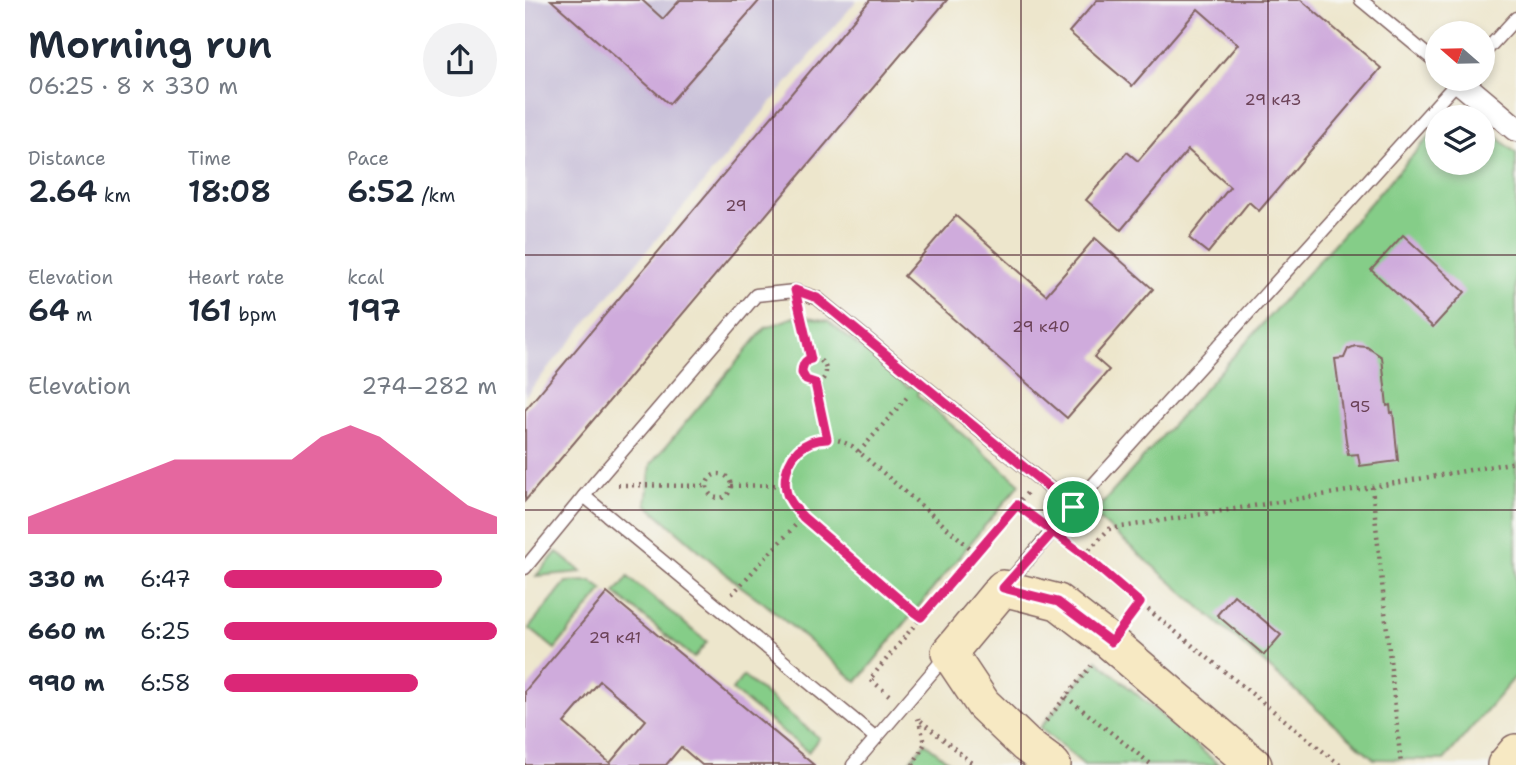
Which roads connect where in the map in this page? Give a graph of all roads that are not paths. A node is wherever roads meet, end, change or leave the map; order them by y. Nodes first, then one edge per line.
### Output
1 (1361, 0) edge
2 (1516, 18) edge
3 (1509, 32) edge
4 (1495, 44) edge
5 (1425, 53) edge
6 (1449, 91) edge
7 (1472, 91) edge
8 (1516, 129) edge
9 (584, 496) junction
10 (1073, 507) junction
11 (525, 568) edge
12 (1003, 588) junction
13 (949, 653) junction
14 (876, 738) junction
15 (1516, 752) edge
16 (1039, 755) edge
17 (853, 765) edge
18 (1254, 765) edge
19 (1505, 765) edge

1 - 5 lane
2 - 3 lane
3 - 4 lane
6 - 10 lane
7 - 8 street
9 - 10 lane
9 - 11 lane
9 - 14 lane
10 - 12 lane
12 - 13 street
12 - 18 street
13 - 14 lane
13 - 16 street
14 - 17 lane
15 - 19 street

